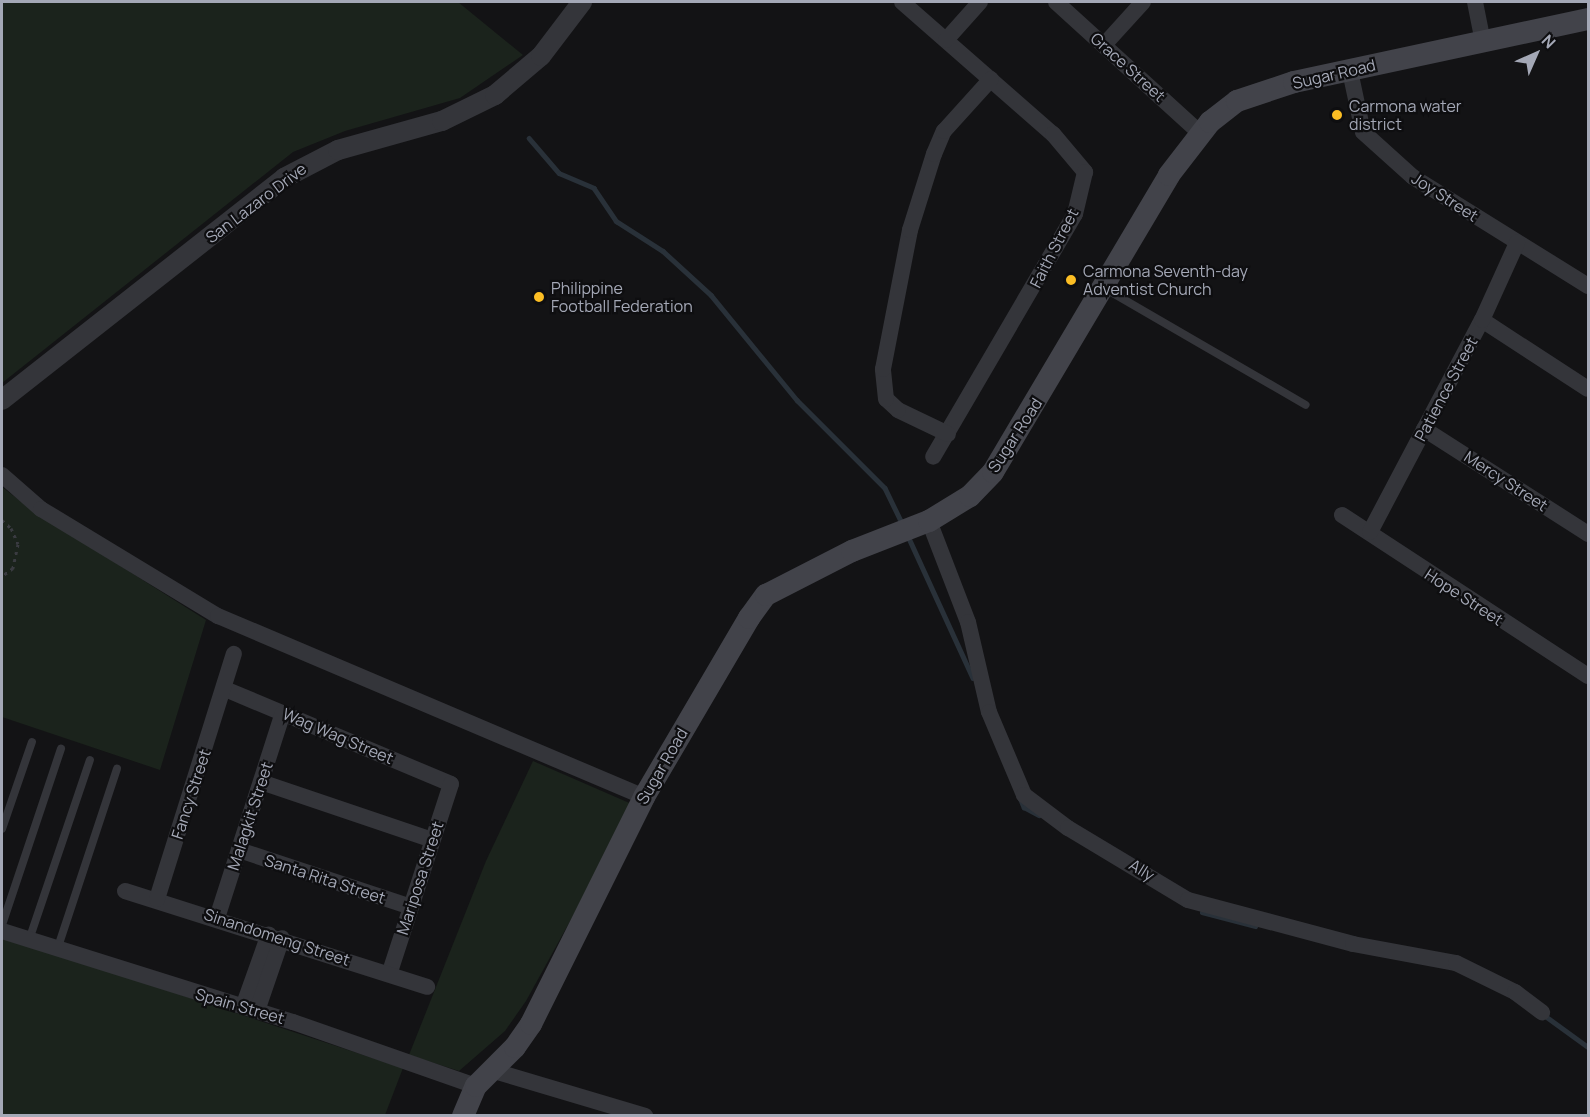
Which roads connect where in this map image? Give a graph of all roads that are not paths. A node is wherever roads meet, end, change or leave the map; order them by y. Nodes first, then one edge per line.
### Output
1 (582, 2) edge
2 (902, 2) edge
3 (980, 2) edge
4 (1056, 2) edge
5 (1143, 2) edge
6 (1475, 2) edge
7 (1588, 20) edge
8 (946, 40) junction
9 (1483, 42) junction
10 (1104, 45) junction
11 (1350, 70) junction
12 (991, 79) junction
13 (1200, 133) junction
14 (1517, 243) junction
15 (1588, 286) edge
16 (1104, 288) junction
17 (1482, 320) junction
18 (1588, 389) edge
19 (2, 400) edge
20 (1306, 405) dead end
21 (1424, 429) junction
22 (948, 434) junction
23 (933, 457) dead end
24 (2, 475) edge
25 (1342, 515) dead end
26 (929, 521) junction
27 (1370, 532) junction
28 (1588, 534) edge
29 (234, 654) dead end
30 (1588, 676) edge
31 (225, 689) junction
32 (283, 713) junction
33 (32, 742) dead end
34 (61, 749) dead end
35 (90, 760) dead end
36 (117, 769) dead end
37 (261, 782) junction
38 (451, 784) joint
39 (644, 797) junction
40 (2, 829) edge
41 (432, 840) junction
42 (239, 850) junction
43 (125, 891) dead end
44 (157, 899) junction
45 (411, 907) junction
46 (217, 918) junction
47 (2, 925) edge
48 (2, 931) edge
49 (276, 936) junction
50 (29, 940) junction
51 (57, 950) junction
52 (390, 972) junction
53 (427, 987) dead end
54 (253, 1001) junction
55 (1542, 1012) dead end
56 (484, 1078) junction
57 (463, 1116) edge
58 (645, 1116) edge

1 - 19 street, San Lazaro Drive
2 - 8 street, Faith Street
3 - 8 street
4 - 10 street, Grace Street
5 - 10 street
6 - 9 street
7 - 9 main road, Sugar Road
8 - 12 street, Faith Street
9 - 11 main road, Sugar Road
10 - 13 street, Grace Street
11 - 13 main road, Sugar Road
11 - 14 street, Joy Street
12 - 22 street
12 - 22 street, Faith Street
13 - 16 main road, Sugar Road
14 - 15 street, Joy Street
14 - 17 street, Patience Street
16 - 20 lane
16 - 26 main road, Sugar Road
17 - 18 street
17 - 21 street, Patience Street
21 - 27 street, Patience Street
21 - 28 street, Mercy Street
22 - 23 street, Faith Street
24 - 39 street
25 - 27 street, Hope Street
26 - 39 main road, Sugar Road
26 - 55 street, Ally
27 - 30 street, Hope Street
29 - 31 street, Fancy Street
31 - 32 street, Wag Wag Street
31 - 44 street, Fancy Street
32 - 37 street, Malagkit Street
32 - 38 street, Wag Wag Street
33 - 40 lane
34 - 47 lane
35 - 50 lane
36 - 51 lane
37 - 41 street
37 - 42 street, Malagkit Street
38 - 41 street, Mariposa Street
39 - 56 main road, Sugar Road
41 - 45 street, Mariposa Street
42 - 45 street, Santa Rita Street
42 - 46 street, Malagkit Street
43 - 44 street, Sinandomeng Street
44 - 46 street, Sinandomeng Street
45 - 52 street, Mariposa Street
46 - 49 street, Sinandomeng Street
48 - 50 street, Spain Street
49 - 52 street, Sinandomeng Street
49 - 54 street
50 - 51 street, Spain Street
51 - 54 street, Spain Street
52 - 53 street, Sinandomeng Street
54 - 56 street, Spain Street
56 - 57 main road, Sugar Road
56 - 58 street, Spain Street

